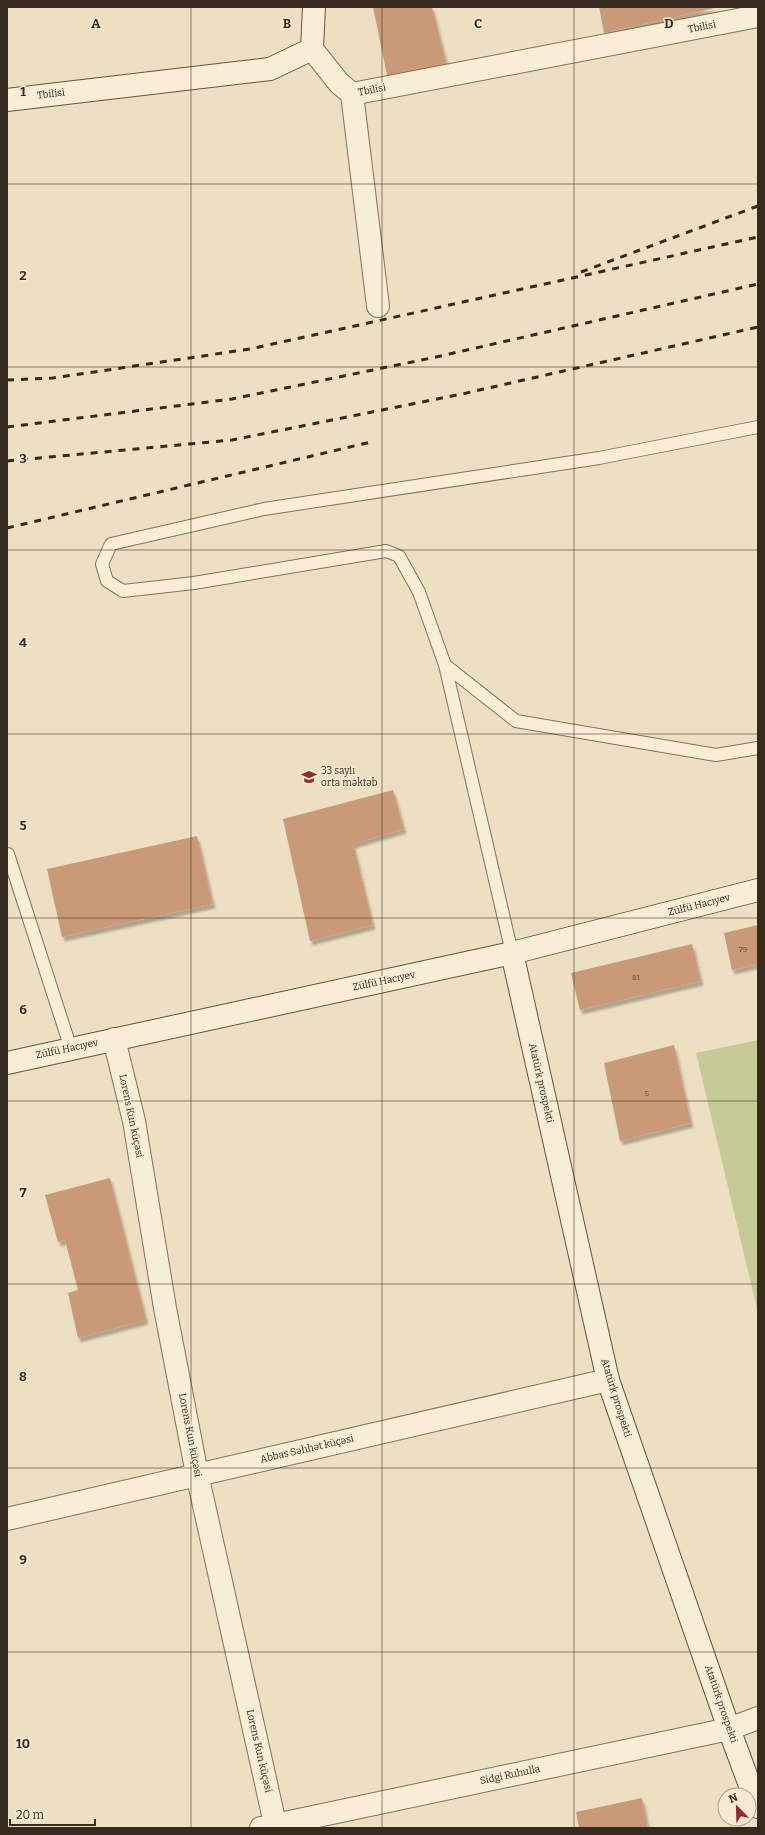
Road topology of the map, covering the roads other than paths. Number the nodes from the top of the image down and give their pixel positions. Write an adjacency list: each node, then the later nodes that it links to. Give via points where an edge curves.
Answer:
1 (314, 7): 3 (street)
2 (758, 16): 4 (street, Tbilisi)
3 (312, 49): 4 (street, Tbilisi, via 339,83); 5 (street, Tbilisi, via 270,69)
4 (352, 94): 6 (street)
5 (7, 100)
6 (378, 306)
7 (758, 427): 8 (lane, via 599,458 264,509 110,544 102,564 107,581 122,591 194,583 386,551 399,556 419,592)
8 (445, 665): 9 (lane, via 516,721 716,755); 12 (lane)
9 (758, 748)
10 (8, 854): 14 (lane)
11 (758, 890): 12 (street, Zülfü Hacıyev)
12 (512, 953): 13 (street, Zülfü Hacıyev); 16 (street, Atatürk prospekti)
13 (114, 1039): 14 (street, Zülfü Hacıyev); 17 (street, Lorens Kun küçəsi, via 134,1121 165,1308)
14 (71, 1049): 15 (street, Zülfü Hacıyev)
15 (7, 1062)
16 (608, 1380): 17 (street, Abbas Səhhət küçəsi); 20 (street, Atatürk prospekti)
17 (197, 1474): 18 (street, Abbas Səhhət küçəsi); 22 (street, Lorens Kun küçəsi)
18 (7, 1519)
19 (758, 1718): 20 (street, Sidgi Ruhulla)
20 (729, 1729): 21 (street, Atatürk prospekti); 22 (street, Sidgi Ruhulla)
21 (758, 1807)
22 (271, 1827)

